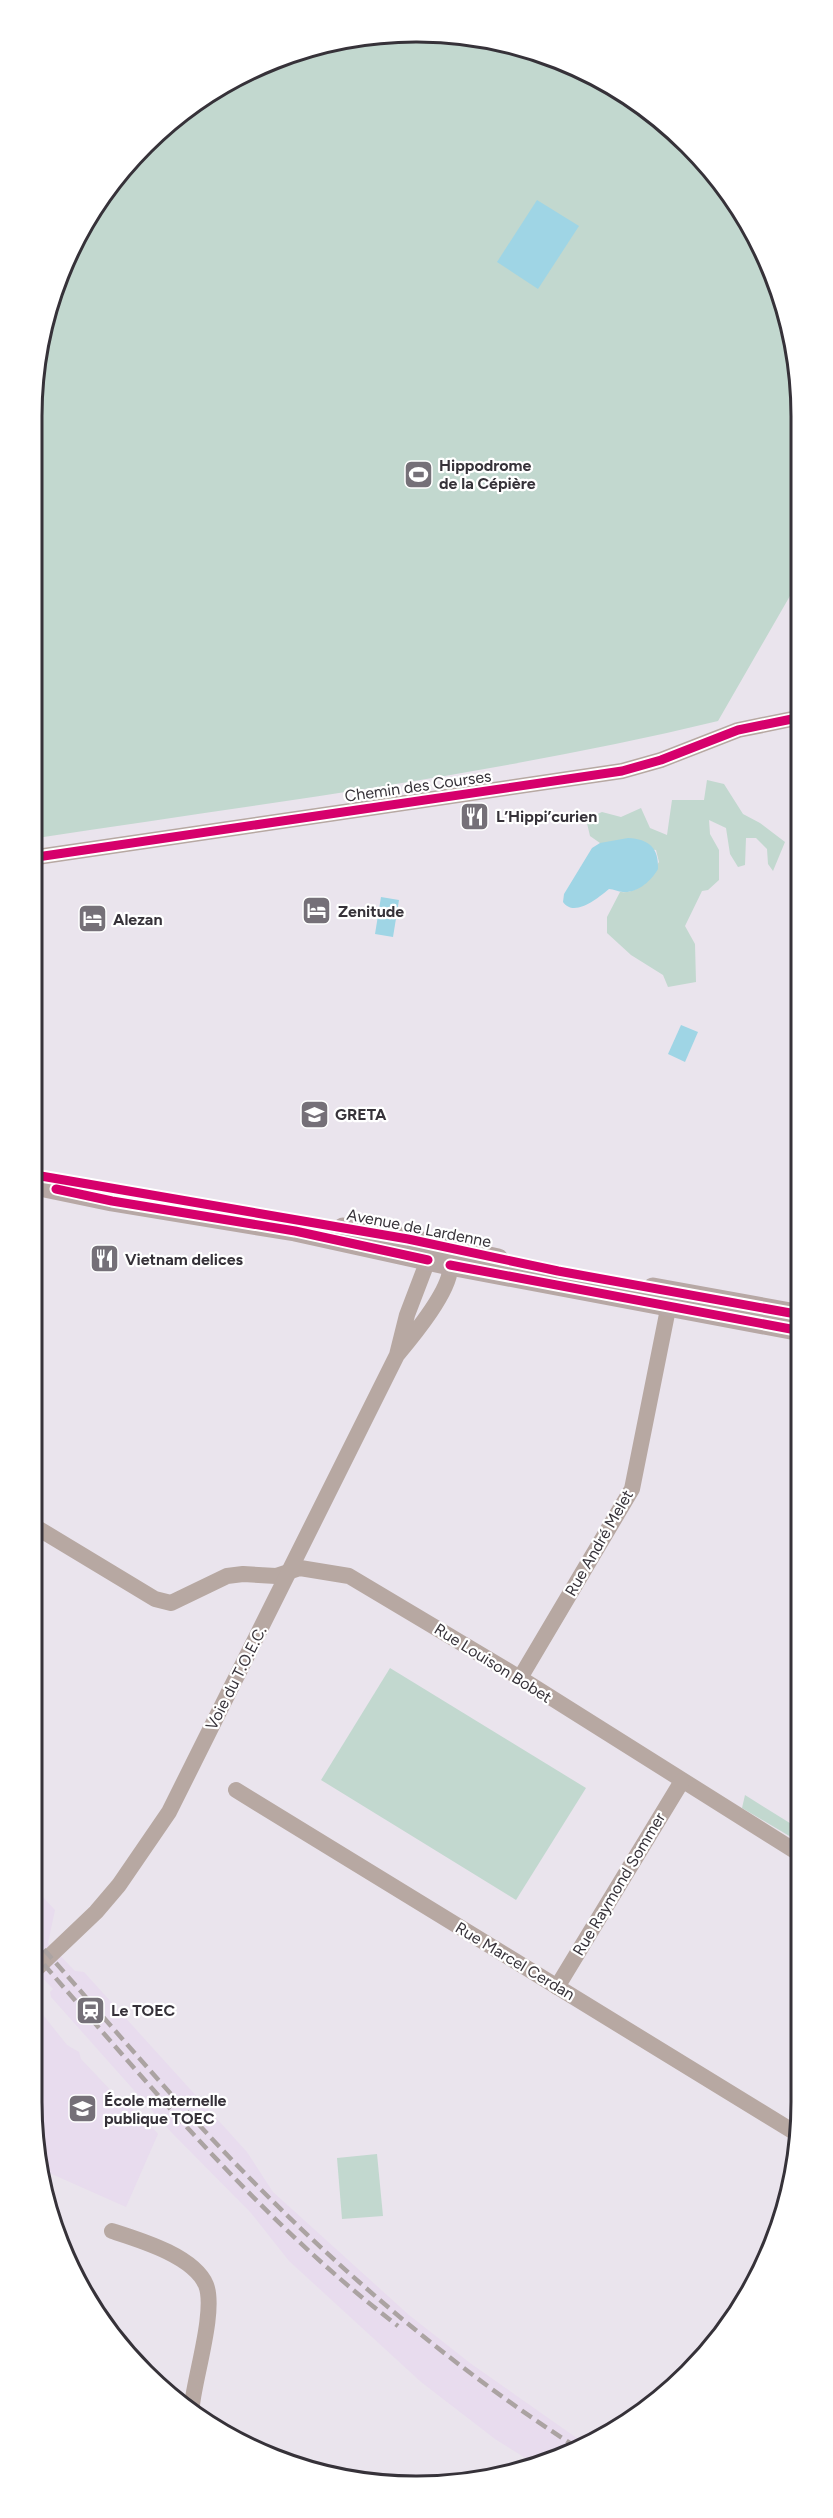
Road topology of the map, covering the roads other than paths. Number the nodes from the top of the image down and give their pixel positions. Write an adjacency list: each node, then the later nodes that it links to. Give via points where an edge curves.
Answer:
1 (791, 719): 2 (street, Chemin des Courses, via 738,730 622,771)
2 (42, 856)
3 (42, 1176): 5 (main road, Avenue de Lardenne, via 408,1239)
4 (42, 1186): 5 (main road, Avenue de Lardenne)
5 (440, 1257): 6 (main road, Avenue de Lardenne); 9 (street, Voie du T.O.E.C., via 408,1315); 9 (street, Voie du T.O.E.C., via 442,1291 422,1326)
6 (670, 1299): 7 (main road, Avenue de Lardenne); 8 (main road, Avenue de Lardenne); 12 (street, Rue André Melet, via 632,1489)
7 (791, 1313)
8 (791, 1329)
9 (397, 1355): 11 (street, Voie du T.O.E.C.)
10 (42, 1531): 11 (street, Rue Louison Bobet, via 155,1599 171,1603 227,1576 276,1576)
11 (288, 1572): 12 (street, Rue Louison Bobet, via 300,1568 349,1576); 16 (street, Voie du T.O.E.C., via 169,1812 119,1885)
12 (520, 1678): 13 (street, Rue Louison Bobet)
13 (682, 1781): 15 (street, Rue Louison Bobet); 17 (street, Rue Raymond Sommer)
14 (236, 1791): 17 (street, Rue Marcel Cerdan)
15 (791, 1849)
16 (42, 1963)
17 (557, 1986): 18 (street, Rue Marcel Cerdan)
18 (790, 2130)
19 (112, 2231): 20 (street, via 187,2262 206,2286 209,2311)
20 (193, 2402)

